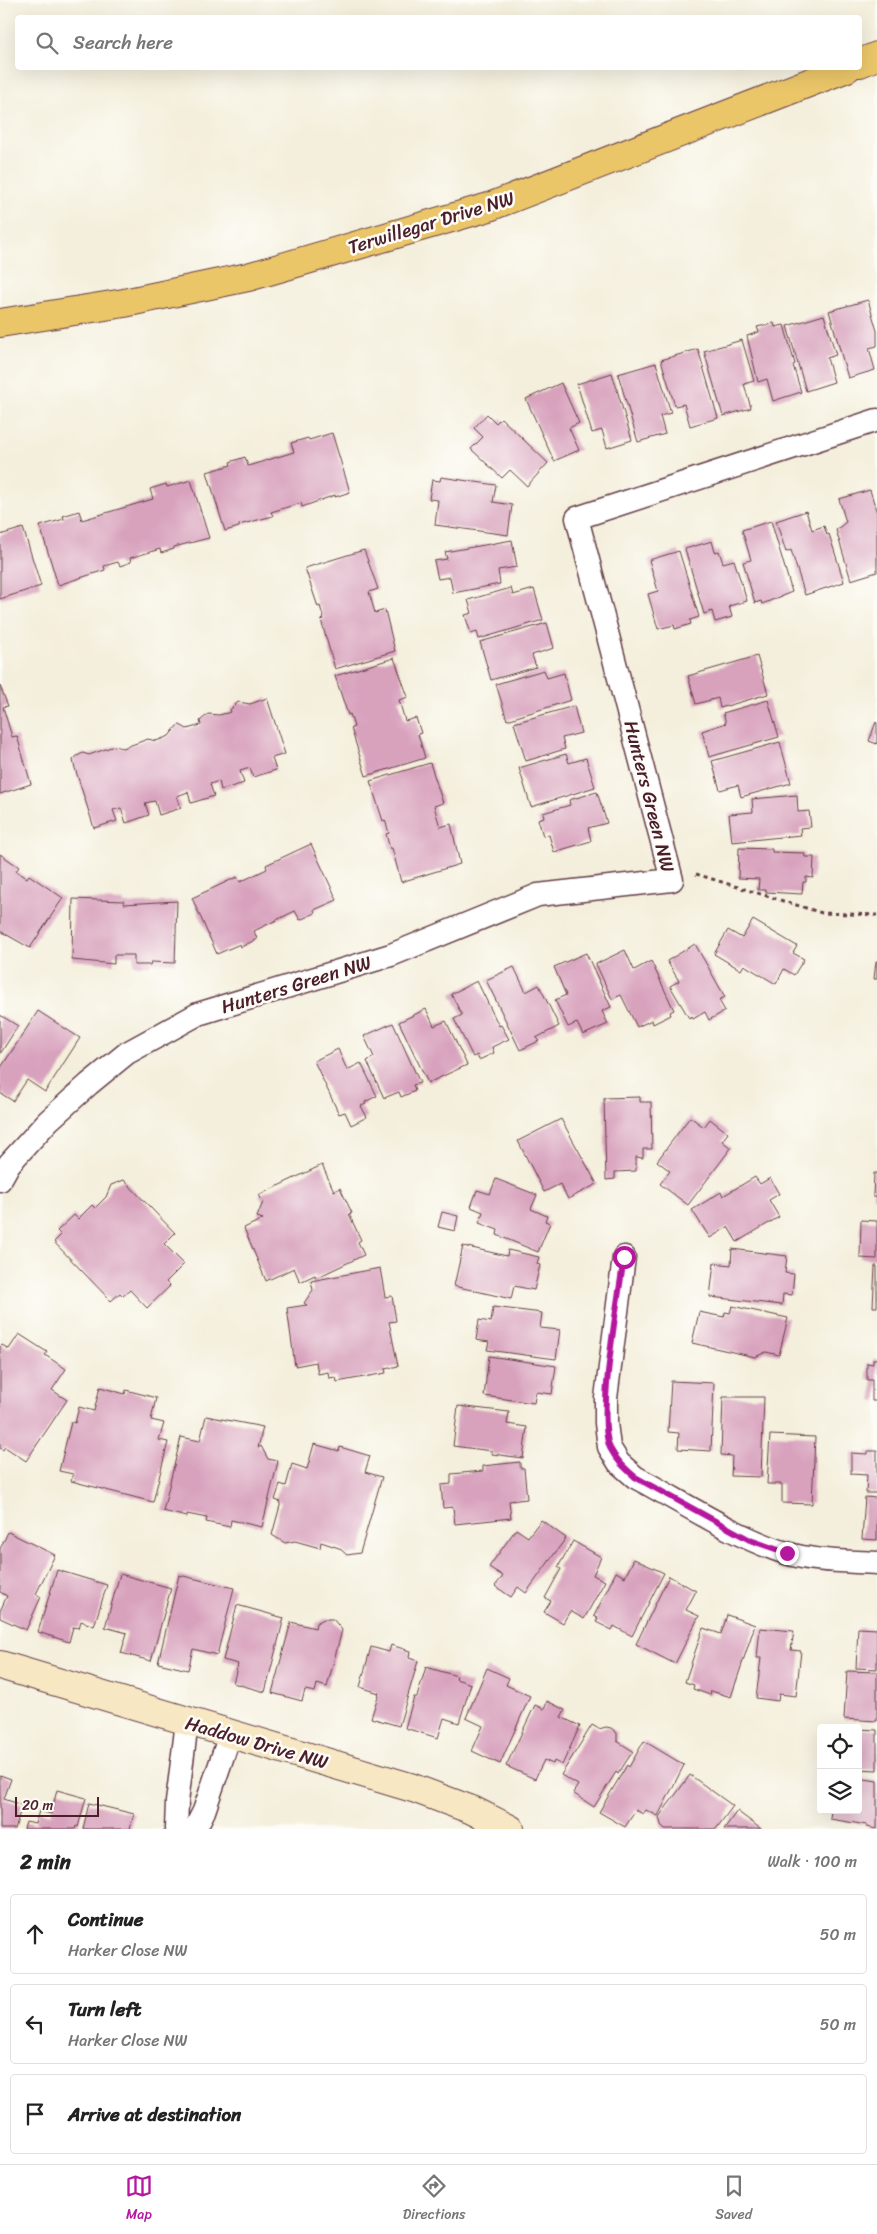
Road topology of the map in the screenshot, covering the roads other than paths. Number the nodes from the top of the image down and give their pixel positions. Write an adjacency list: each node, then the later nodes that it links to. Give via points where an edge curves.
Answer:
1 (877, 56): 2 (main road)
2 (862, 62)
3 (842, 70): 4 (main road, Terwillegar Drive NW, via 489,207 248,276 124,303)
4 (0, 323)
5 (877, 420): 6 (street, Hunters Green NW, via 578,518 672,880 538,895 391,955 198,1014 127,1053 48,1121)
6 (3, 1167)
7 (624, 1257): 8 (street, via 606,1398 609,1447 619,1463 635,1477 750,1540 787,1553 819,1559)
8 (877, 1563)
9 (0, 1665): 10 (street, Haddow Drive NW)
10 (187, 1722): 11 (street, Haddow Drive NW); 12 (street)
11 (230, 1735): 13 (street); 14 (street, Haddow Drive NW, via 413,1788 472,1810)
12 (176, 1829)
13 (195, 1829)
14 (510, 1829)

